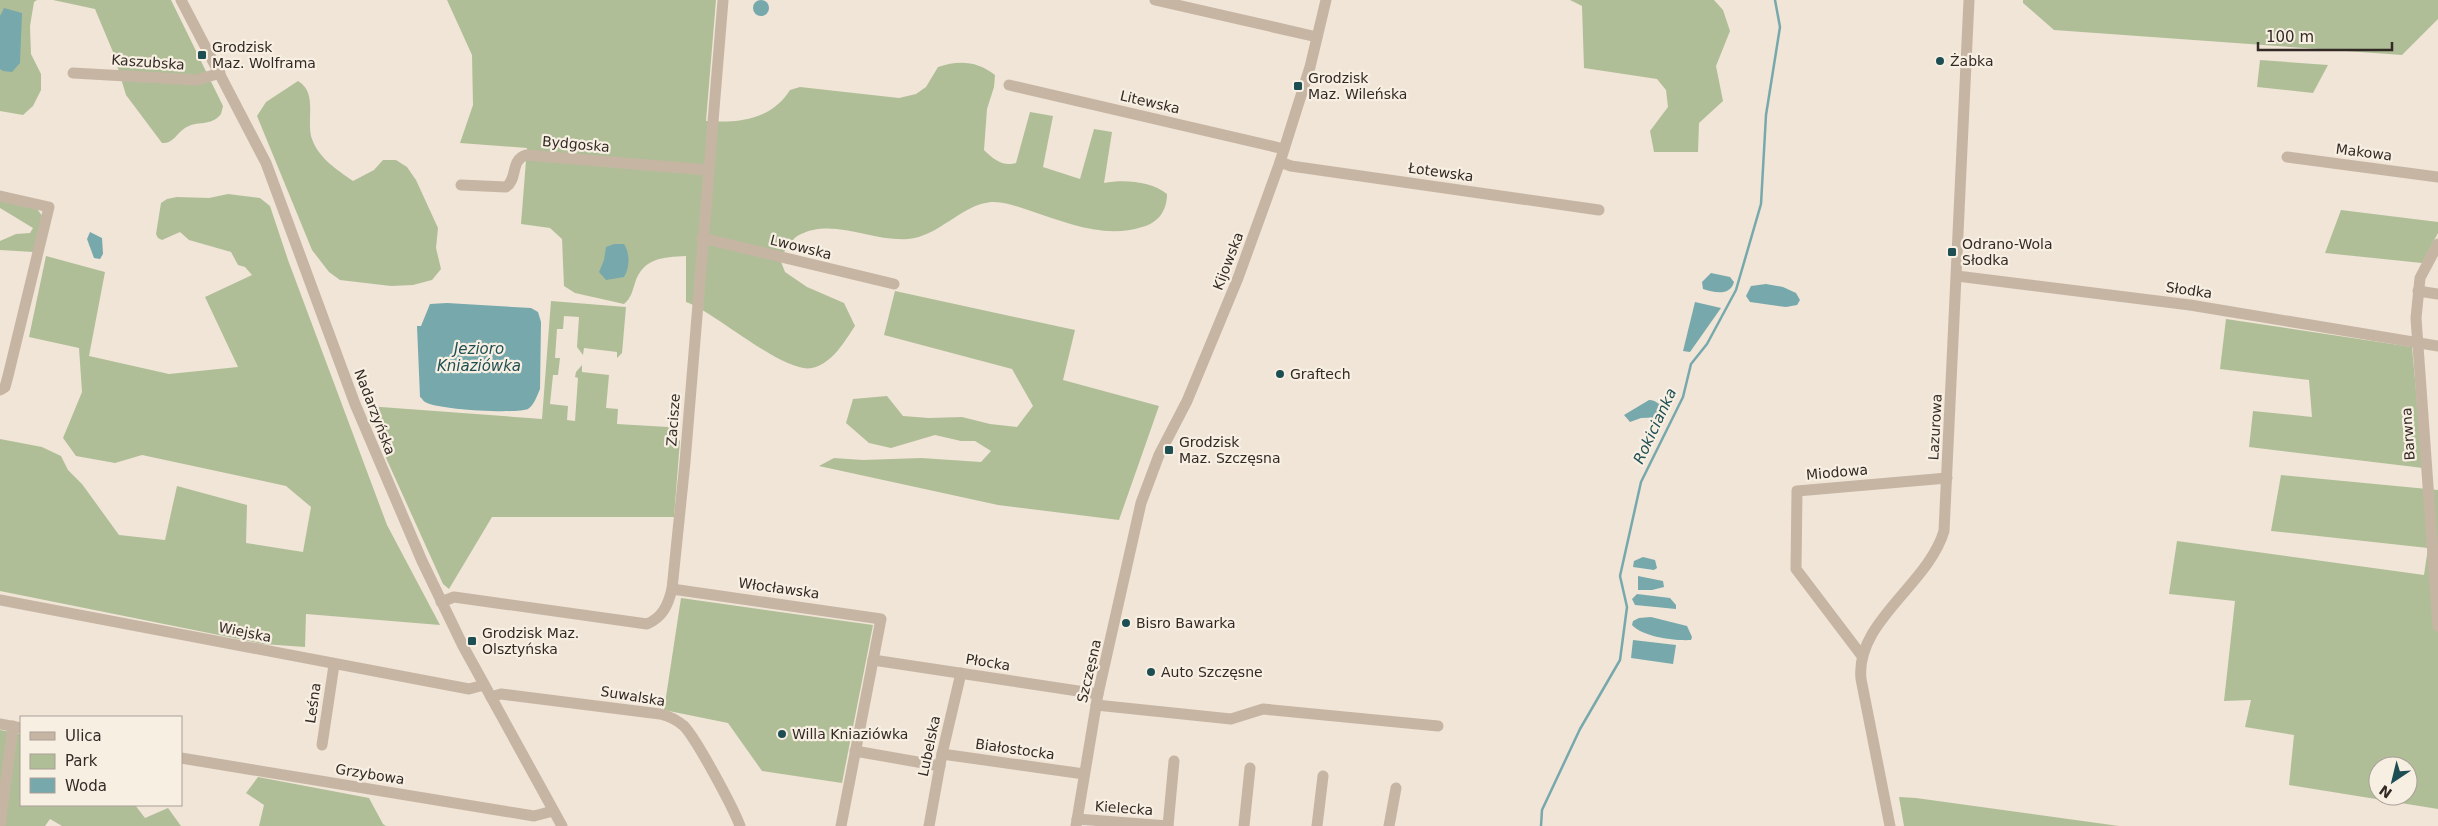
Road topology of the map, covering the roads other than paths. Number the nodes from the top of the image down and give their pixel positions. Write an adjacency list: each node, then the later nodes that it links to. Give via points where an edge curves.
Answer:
1 (181, 0): 8 (street, Nadarzyńska)
2 (723, 0): 13 (street, Zacisze)
3 (1155, 0): 6 (street)
4 (1326, 0): 6 (street, Kijowska)
5 (1970, 0): 20 (street, Lazurowa)
6 (1317, 37): 10 (street, Kijowska)
7 (73, 73): 8 (street, Kaszubska, via 197,80)
8 (220, 74): 31 (street, Nadarzyńska, via 266,163 366,433)
9 (1009, 85): 10 (street, Litewska)
10 (1284, 149): 12 (street, Kijowska)
11 (2287, 157): 14 (street, Makowa)
12 (1280, 162): 17 (street, Łotewska); 28 (street, Kijowska, via 1232,293 1186,403 1160,455)
13 (708, 170): 15 (street, Bydgoska, via 526,155 516,163 512,182 506,187); 18 (street, Zacisze)
14 (2438, 176)
15 (461, 185)
16 (0, 196): 26 (street, via 49,207 8,376)
17 (1598, 210)
18 (702, 238): 21 (street, Lwowska); 29 (street, Zacisze)
19 (2438, 244): 22 (street, Barwna, via 2420,278)
20 (1957, 276): 24 (street, Słodka, via 2190,304); 27 (street, Lazurowa)
21 (894, 284)
22 (2418, 291): 23 (street); 24 (street, Barwna)
23 (2438, 294)
24 (2416, 343): 25 (street, Słodka); 32 (street, Barwna)
25 (2438, 346)
26 (0, 390)
27 (1947, 478): 33 (street, Lazurowa, via 1944,530 1939,546 1924,570 1876,628); 33 (street, Miodowa, via 1797,491 1796,569)
28 (1135, 524): 39 (street, Szczęsna)
29 (672, 589): 31 (street, Zacisze, via 664,612 647,624 454,597); 34 (street, Włocławska, via 881,619)
30 (0, 600): 35 (street, Wiejska)
31 (441, 602): 37 (street, Nadarzyńska)
32 (2438, 626)
33 (1862, 656): 63 (street, Lazurowa, via 1861,680)
34 (873, 660): 36 (street, Płocka); 44 (street)
35 (334, 665): 37 (street, Wiejska, via 469,689); 43 (street, Leśna)
36 (961, 673): 39 (street, Płocka); 46 (street, Lubelska)
37 (484, 685): 38 (street, Nadarzyńska)
38 (491, 698): 52 (street, Nadarzyńska); 56 (street, Suwalska, via 501,694 660,714 674,719 693,738)
39 (1097, 700): 41 (street, Płocka, via 1231,719 1263,709); 49 (street, Szczęsna)
40 (0, 724): 42 (street)
41 (1438, 726)
42 (17, 727): 54 (street)
43 (322, 745)
44 (855, 751): 46 (street, Białostocka); 57 (street)
45 (182, 758): 52 (street, Grzybowa, via 534,816)
46 (941, 760): 49 (street, Białostocka); 58 (street, Lubelska)
47 (1174, 761): 59 (street)
48 (1250, 768): 60 (street)
49 (1084, 774): 53 (street, Szczęsna)
50 (1324, 776): 61 (street)
51 (1396, 788): 62 (street)
52 (553, 811): 55 (street, Nadarzyńska)
53 (1077, 823): 59 (street, Kielecka)
54 (0, 826)
55 (562, 826)
56 (740, 826)
57 (841, 826)
58 (929, 826)
59 (1168, 826)
60 (1244, 826)
61 (1317, 826)
62 (1389, 826)
63 (1890, 826)

